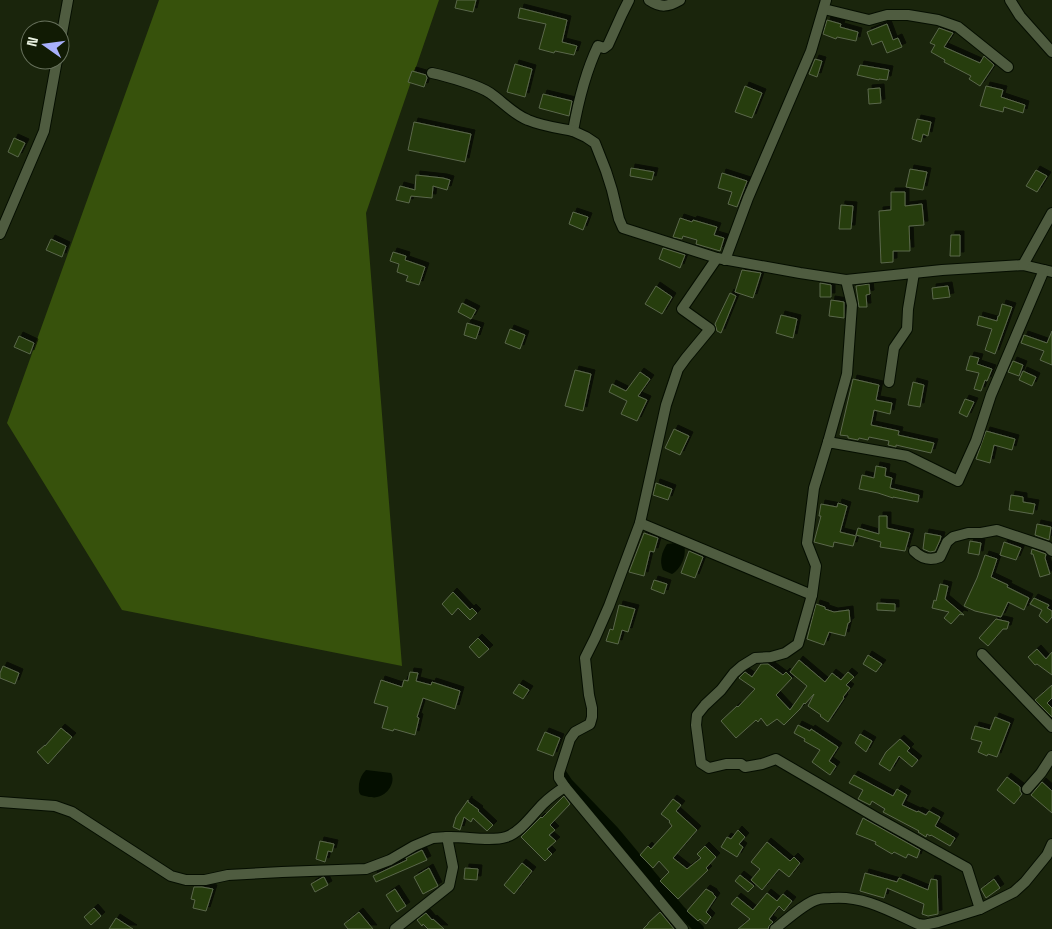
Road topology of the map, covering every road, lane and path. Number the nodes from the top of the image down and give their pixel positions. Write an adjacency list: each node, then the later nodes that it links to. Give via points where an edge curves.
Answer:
1 (68, 0): 7 (street)
2 (629, 0): 12 (street, via 608,45 604,48 598,46 591,61)
3 (648, 0): 4 (street, via 666,6)
4 (680, 0)
5 (1010, 0): 8 (street)
6 (825, 4): 9 (street, via 869,20 887,15 938,20 958,27); 15 (street, via 811,50)
7 (64, 20)
8 (1052, 52)
9 (1008, 67)
10 (55, 70): 14 (street, via 44,131)
11 (432, 73): 12 (street, via 489,93 527,120)
12 (573, 131): 15 (street, via 595,143 623,228)
13 (1052, 213): 16 (street)
14 (0, 234)
15 (721, 259): 19 (street); 22 (street, via 682,309 710,329 678,369 666,405)
16 (1023, 265): 17 (street); 18 (street)
17 (1048, 271): 21 (street, via 991,395 958,481 907,456)
18 (914, 273): 19 (street); 20 (street, via 907,329 894,348)
19 (846, 280): 21 (street, via 852,306 847,374)
20 (888, 382)
21 (828, 442): 25 (street, via 814,488 807,542 816,566)
22 (640, 523): 25 (street); 29 (street, via 609,606 584,658 592,717 590,724 575,732 570,739 558,773)
23 (914, 551): 24 (street, via 926,558 937,559 953,537 997,530)
24 (1052, 551)
25 (812, 596): 34 (street, via 798,644 785,653 755,658 742,666 697,715 701,763 709,768 726,764 746,767 776,759 967,868)
26 (982, 654): 27 (street)
27 (1052, 727)
28 (1052, 756): 30 (street)
29 (565, 787): 32 (street, via 506,837); 36 (street)
30 (1027, 789)
31 (0, 802): 32 (street, via 55,806 72,812 171,876 186,880 366,869 420,843)
32 (447, 837): 35 (street, via 453,866 449,886)
33 (1052, 844): 34 (street, via 1047,855 1014,892)
34 (980, 909): 37 (street, via 924,925 854,898 836,897 818,899)
35 (395, 929)
36 (683, 929)
37 (775, 929)

